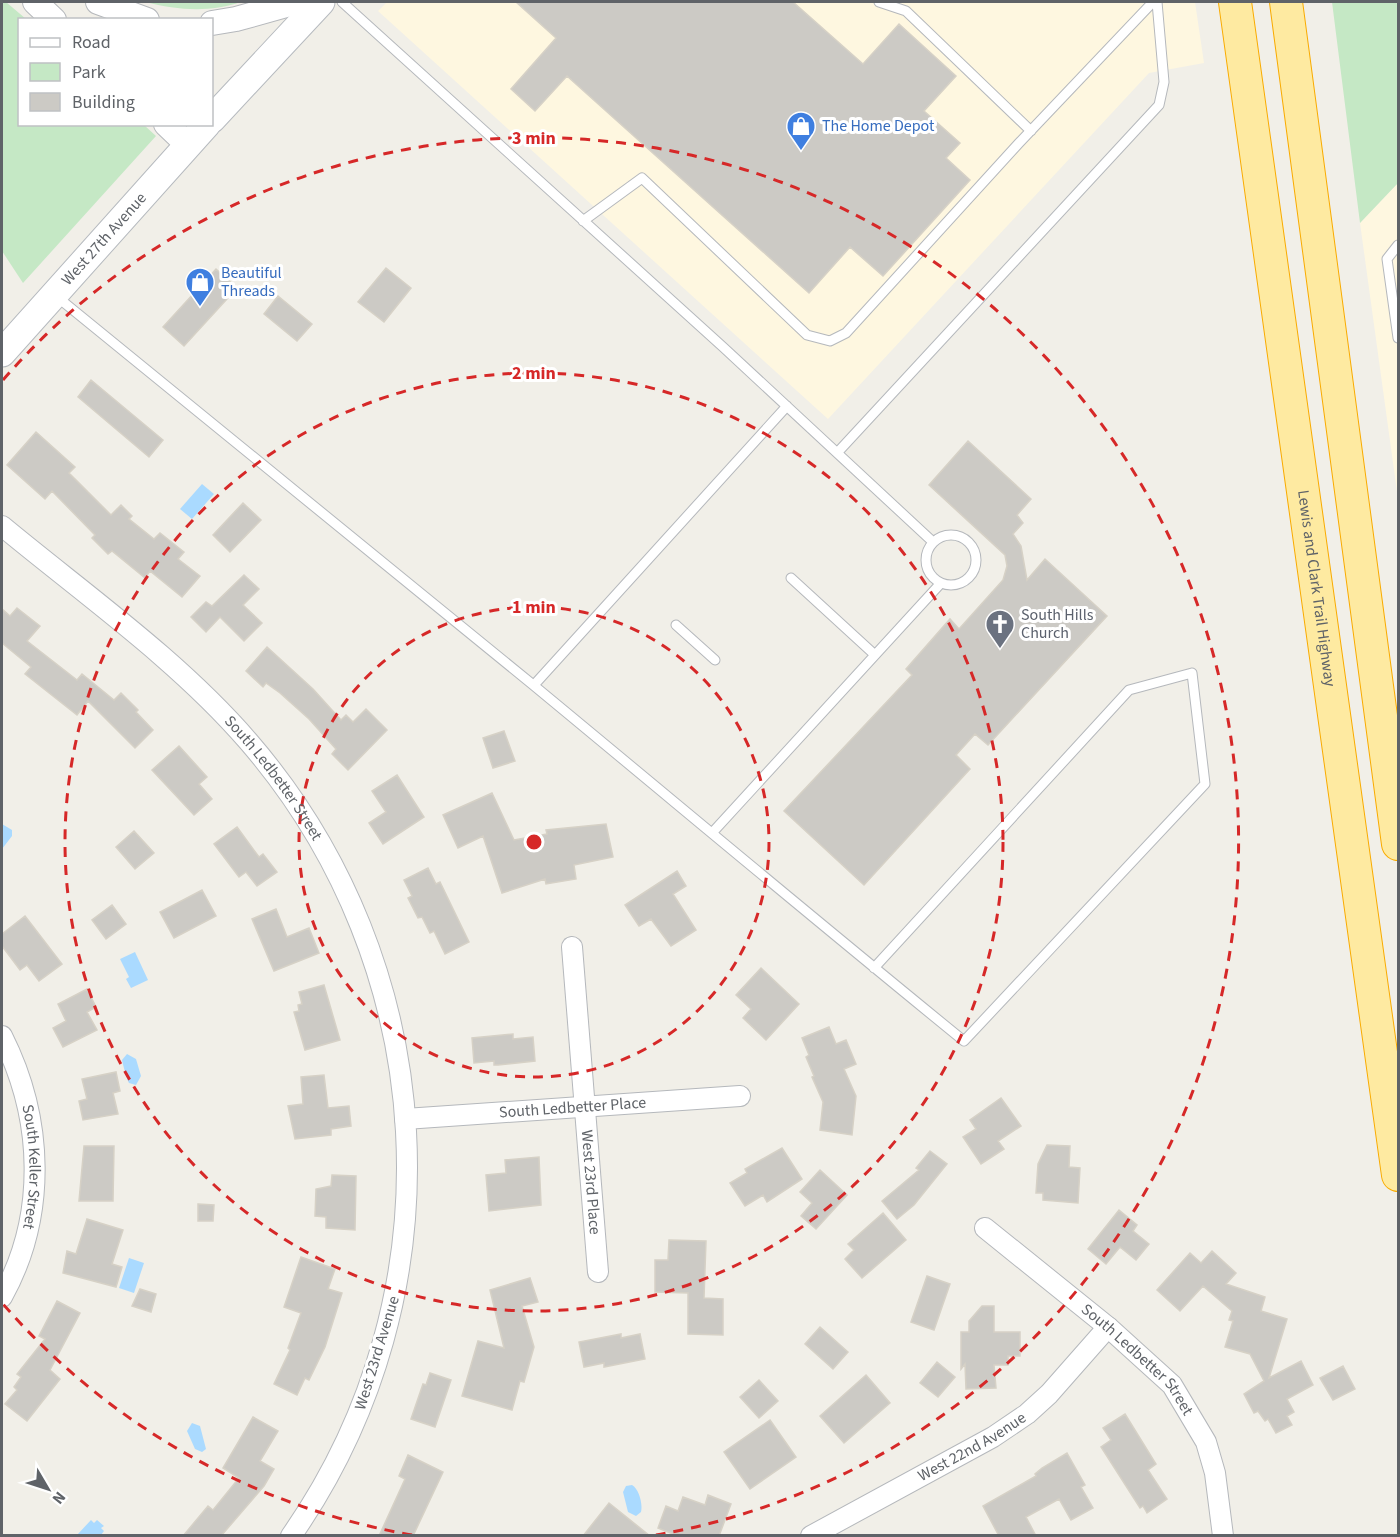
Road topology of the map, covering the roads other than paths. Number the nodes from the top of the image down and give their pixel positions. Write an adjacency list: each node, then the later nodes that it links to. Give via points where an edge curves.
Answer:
1 (34, 2): 11 (street)
2 (80, 2): 12 (street)
3 (98, 2): 13 (street)
4 (297, 2): 14 (street)
5 (321, 2): 15 (main road)
6 (342, 2): 20 (lane)
7 (879, 2): 18 (lane, via 906,12)
8 (1155, 2): 18 (lane); 26 (lane, via 1164,82 1159,105)
9 (1235, 2): 43 (highway, Lewis and Clark Trail Highway)
10 (1286, 2): 36 (highway)
11 (52, 18)
12 (98, 18)
13 (142, 18)
14 (213, 23)
15 (213, 118)
16 (168, 126): 19 (street)
17 (205, 126): 19 (main road, West 27th Avenue)
18 (1031, 131): 20 (lane, via 846,333 830,340 807,335 642,178)
19 (188, 145): 22 (main road, West 27th Avenue)
20 (584, 221): 25 (lane)
21 (1398, 245): 23 (lane, via 1387,260)
22 (53, 293): 24 (main road, West 27th Avenue); 34 (lane)
23 (1398, 339)
24 (2, 353)
25 (787, 406): 26 (lane); 34 (lane)
26 (837, 453): 28 (lane)
27 (2, 526): 42 (street, South Ledbetter Street, via 189,681 249,742 288,792 340,880 373,959 397,1049)
28 (933, 543): 30 (lane, via 928,549 927,565 934,579); 30 (lane, via 940,537 957,535 971,544 975,552 975,569 970,576 957,584)
29 (791, 578): 32 (lane)
30 (941, 583): 32 (lane)
31 (676, 625): 33 (lane)
32 (875, 655): 35 (lane)
33 (715, 660)
34 (534, 685): 35 (lane)
35 (712, 833): 38 (lane)
36 (1398, 844)
37 (572, 946): 41 (street, West 23rd Place)
38 (874, 968): 38 (lane, via 1129,690 1192,674 1204,784 964,1041)
39 (2, 1036): 46 (street, South Keller Street, via 21,1080 35,1173 29,1231)
40 (740, 1096): 41 (street, South Ledbetter Place)
41 (584, 1105): 42 (street, South Ledbetter Place); 45 (street, West 23rd Place)
42 (405, 1119): 48 (street, West 23rd Avenue, via 408,1165 404,1244 388,1326 340,1456)
43 (1398, 1175)
44 (985, 1228): 47 (street, South Ledbetter Street)
45 (598, 1272)
46 (2, 1298)
47 (1108, 1327): 49 (street, West 22nd Avenue, via 1027,1414 993,1437); 50 (street, South Ledbetter Street, via 1172,1385 1206,1442 1215,1473)
48 (291, 1536)
49 (811, 1536)
50 (1223, 1536)

